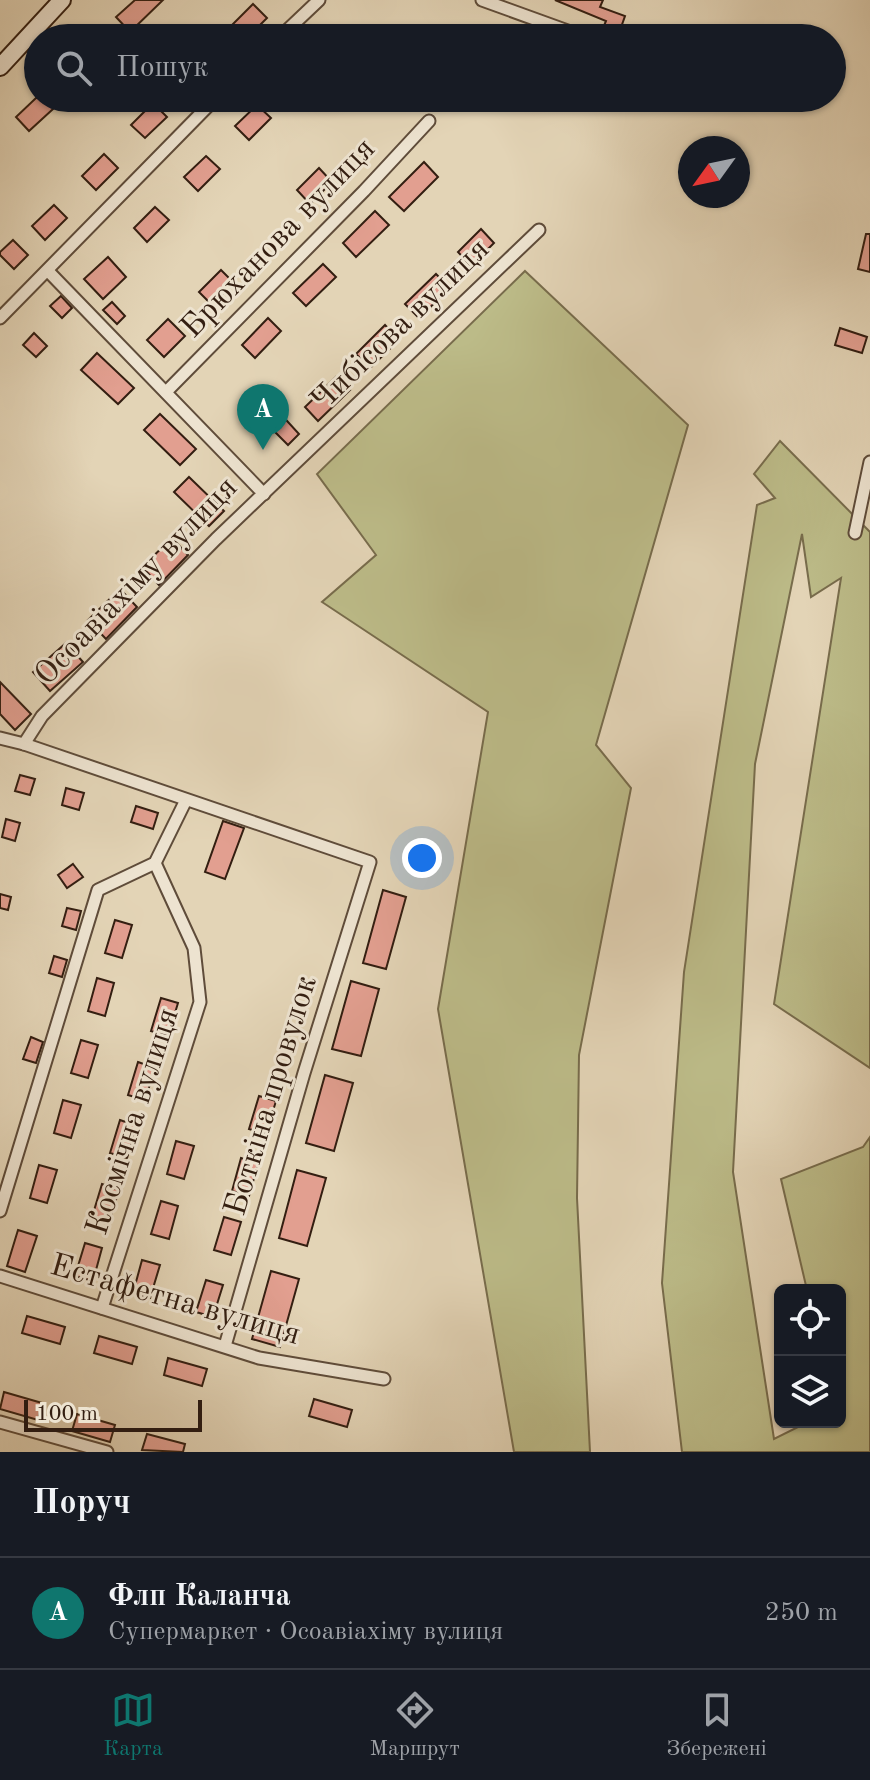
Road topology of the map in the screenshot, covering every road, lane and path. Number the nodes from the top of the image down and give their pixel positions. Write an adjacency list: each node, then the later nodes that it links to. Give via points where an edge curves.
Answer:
1 (62, 0): 4 (main road)
2 (319, 0): 5 (street)
3 (482, 0): 6 (street)
4 (40, 24)
5 (294, 24)
6 (548, 24)
7 (24, 41): 8 (main road)
8 (0, 67)
9 (202, 112): 12 (street)
10 (429, 121): 14 (street, Брюханова вулиця)
11 (539, 230): 16 (street, Чибісова вулиця)
12 (48, 271): 13 (street); 14 (street, Осоавіахіму вулиця)
13 (0, 318)
14 (166, 392): 16 (street, Осоавіахіму вулиця)
15 (870, 462): 17 (street)
16 (264, 494): 19 (street, Осоавіахіму вулиця, via 42,716)
17 (855, 533)
18 (0, 738): 19 (street)
19 (24, 744): 20 (street)
20 (186, 800): 21 (street); 25 (street, Боткіна провулок, via 370,862)
21 (155, 863): 22 (street, via 98,890); 24 (street, Космічна вулиця, via 194,948 200,1002)
22 (0, 1211)
23 (0, 1276): 24 (street, Естафетна вулиця)
24 (102, 1308): 25 (street, Естафетна вулиця)
25 (225, 1346): 26 (street, Естафетна вулиця, via 259,1358)
26 (384, 1379)
27 (0, 1422): 28 (street)
28 (107, 1452)

